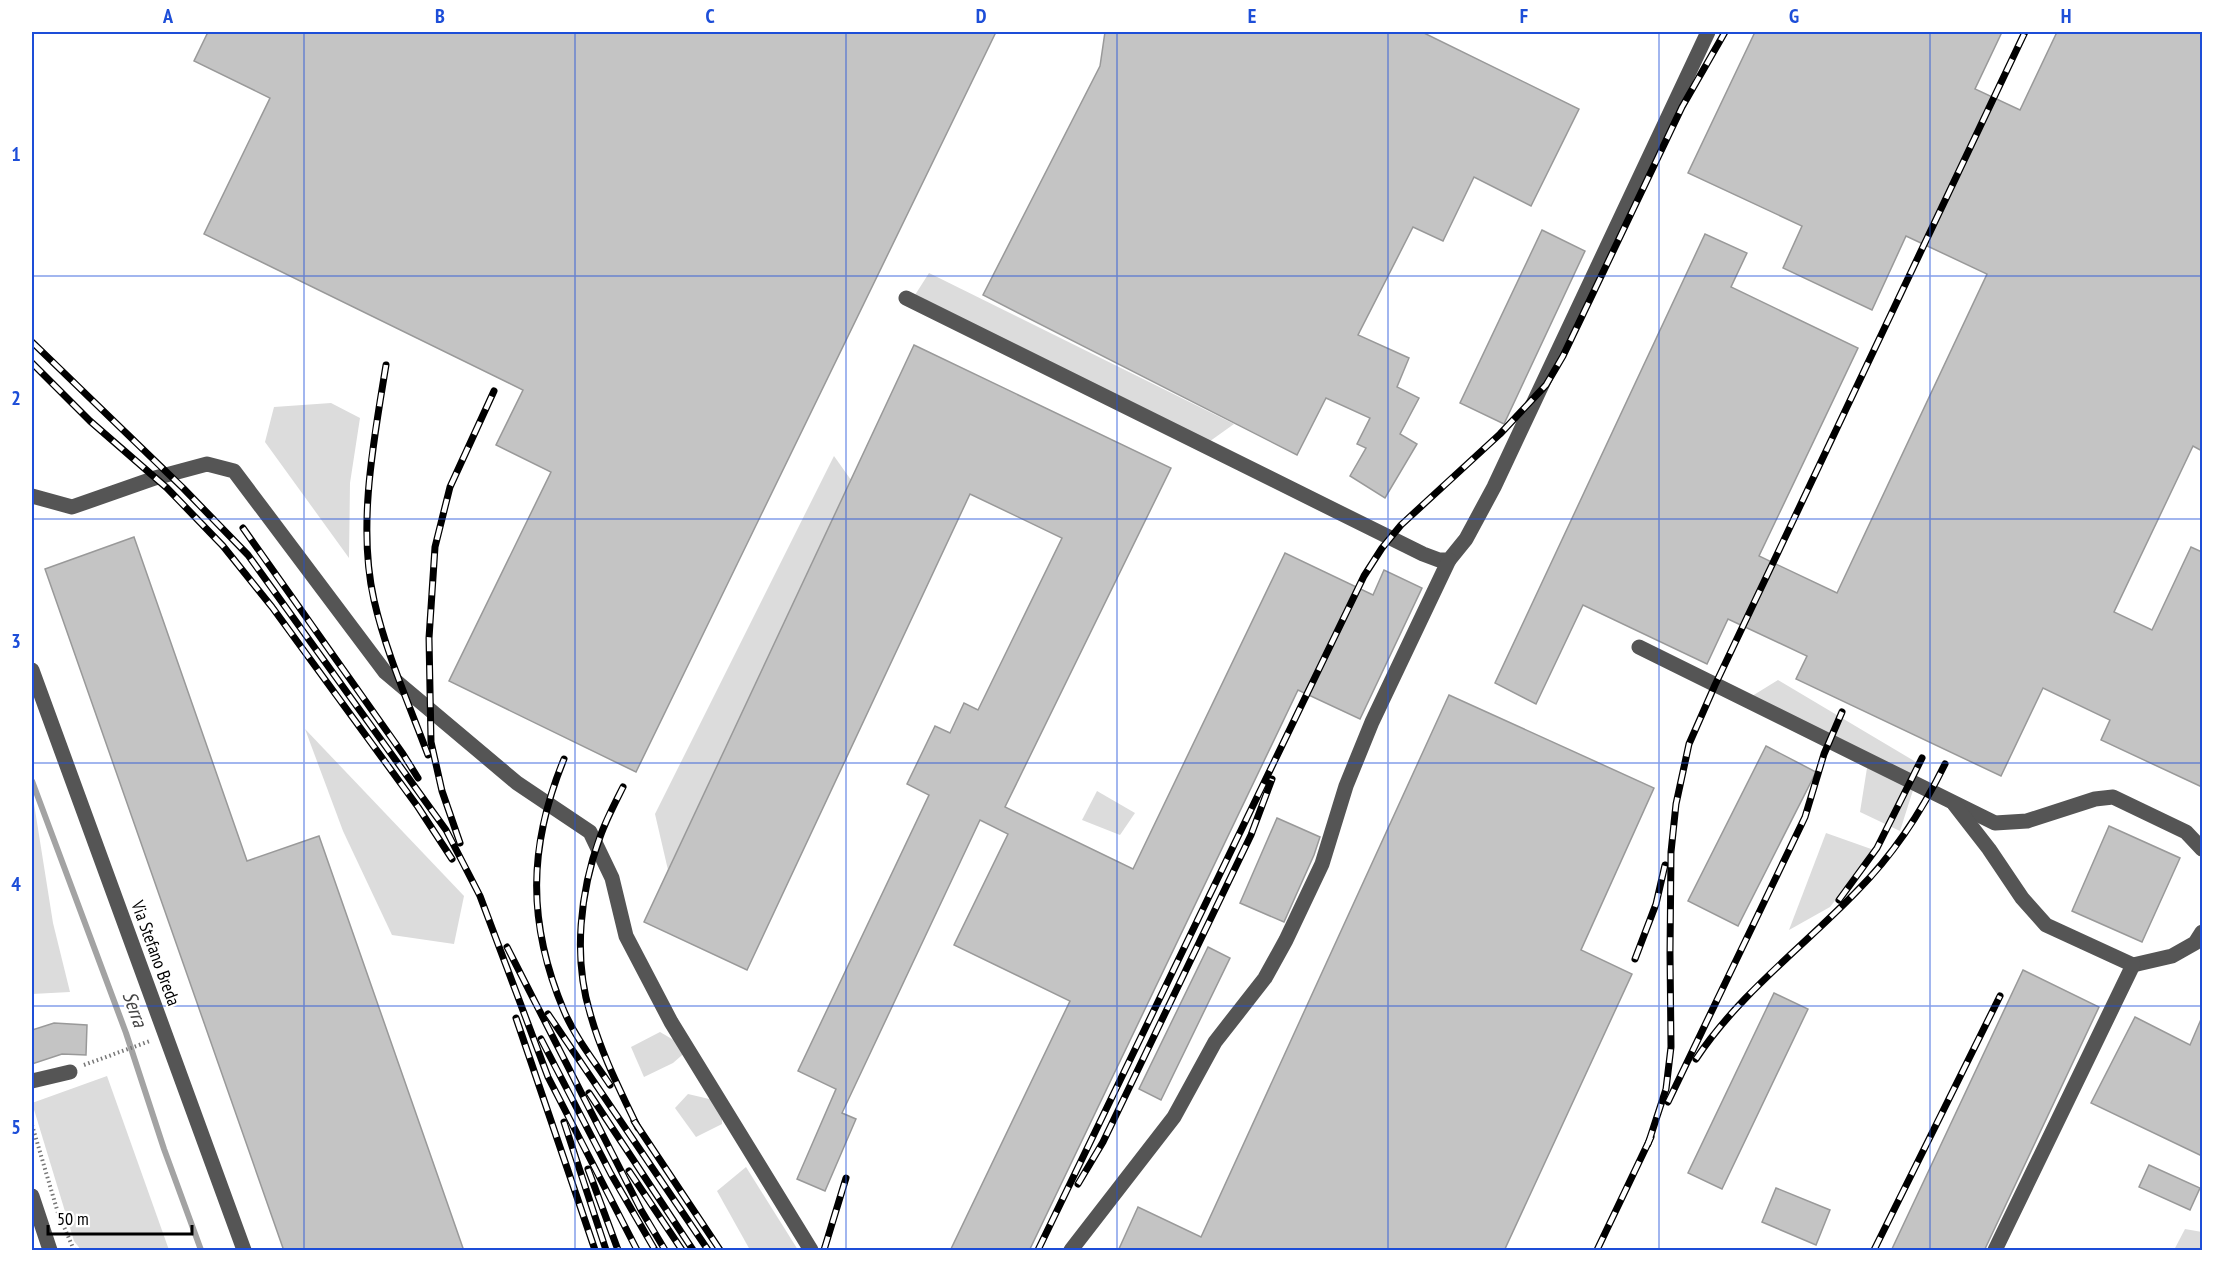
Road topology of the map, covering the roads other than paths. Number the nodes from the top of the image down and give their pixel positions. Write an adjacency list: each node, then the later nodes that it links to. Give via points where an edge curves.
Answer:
1 (1708, 32): 4 (street, via 1494,487 1466,539)
2 (906, 298): 4 (street, via 1423,554)
3 (32, 496): 16 (street, via 72,507 207,464 234,471 385,672 517,783 590,832 612,878 626,936 671,1022)
4 (1449, 560): 17 (street, via 1372,722 1346,786 1322,864 1286,940 1265,978 1215,1042 1174,1117)
5 (1639, 648): 7 (street)
6 (32, 670): 15 (street, Via Stefano Breda)
7 (1952, 802): 8 (street, via 1995,822 2027,822 2095,799 2113,797 2186,832); 10 (street, via 2046,925)
8 (2202, 849)
9 (2202, 932): 10 (street, via 2195,943 2172,956)
10 (2133, 965): 18 (street)
11 (70, 1072): 12 (street)
12 (32, 1080)
13 (32, 1196): 14 (street)
14 (50, 1251)
15 (244, 1251)
16 (811, 1251)
17 (1071, 1251)
18 (1995, 1251)

